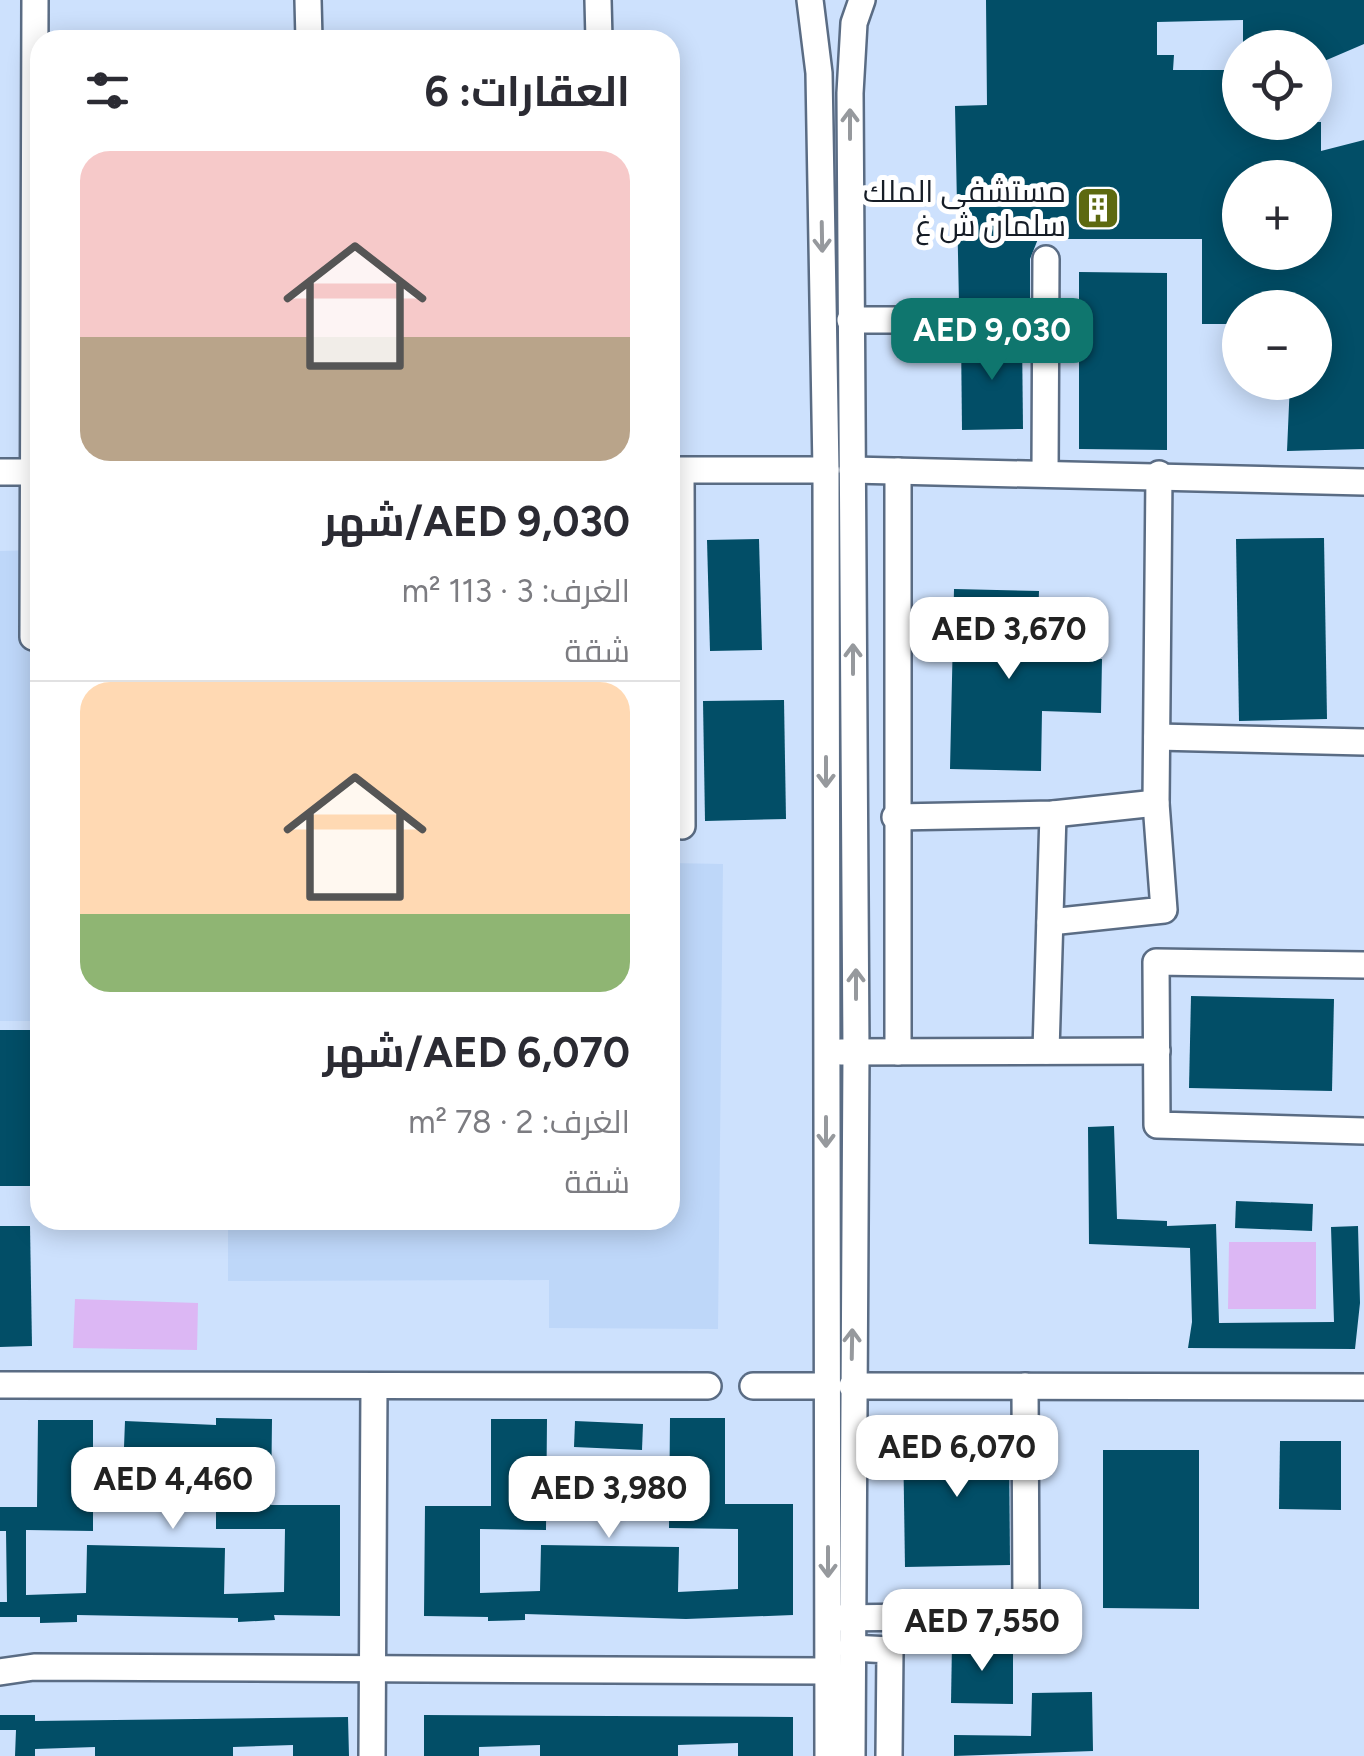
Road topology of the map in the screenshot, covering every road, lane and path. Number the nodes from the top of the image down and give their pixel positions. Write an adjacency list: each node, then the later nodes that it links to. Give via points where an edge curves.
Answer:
1 (35, 0): 6 (street)
2 (308, 0): 7 (street)
3 (598, 0): 8 (street)
4 (810, 0): 12 (street, one-way to 12)
5 (862, 0): 10 (street, one-way to 5, via 850,93)
6 (35, 30)
7 (308, 30)
8 (598, 30)
9 (1046, 260): 11 (street)
10 (850, 320): 11 (street); 12 (street)
11 (1046, 320): 17 (street)
12 (839, 470): 13 (street); 14 (street); 31 (street, one-way to 31); 32 (street, one-way to 12)
13 (680, 471)
14 (898, 471): 17 (street); 25 (street)
15 (0, 472): 16 (street)
16 (30, 472)
17 (1045, 473): 18 (street)
18 (1160, 474): 19 (street); 21 (street)
19 (1364, 482)
20 (680, 708): 26 (street)
21 (1156, 737): 22 (street); 23 (street)
22 (1364, 742)
23 (1156, 803): 24 (street); 27 (street, via 1164,910)
24 (1053, 814): 25 (street); 27 (street)
25 (895, 818): 33 (street)
26 (682, 826)
27 (1050, 922): 30 (street)
28 (1364, 965): 29 (street, via 1156,962)
29 (1157, 1050): 30 (street); 36 (street, via 1157,1125)
30 (1046, 1051): 33 (street)
31 (826, 1052): 32 (street); 34 (street)
32 (856, 1052): 33 (street); 35 (street)
33 (898, 1052)
34 (826, 1094): 35 (street); 41 (street, one-way to 41)
35 (856, 1094): 41 (street, one-way to 35)
36 (1364, 1131)
37 (0, 1385): 38 (street)
38 (374, 1386): 39 (street); 48 (street)
39 (708, 1386)
40 (753, 1386): 41 (street)
41 (840, 1386): 42 (street); 44 (street)
42 (1025, 1386): 43 (street); 44 (street, via 1026,1604 1015,1616)
43 (1364, 1387)
44 (840, 1617): 45 (street); 46 (street)
45 (851, 1648): 51 (street); 52 (street, via 890,1650)
46 (828, 1671): 48 (street); 50 (street)
47 (0, 1672): 48 (street)
48 (372, 1672): 49 (street)
49 (372, 1756)
50 (828, 1756)
51 (852, 1756)
52 (890, 1756)

